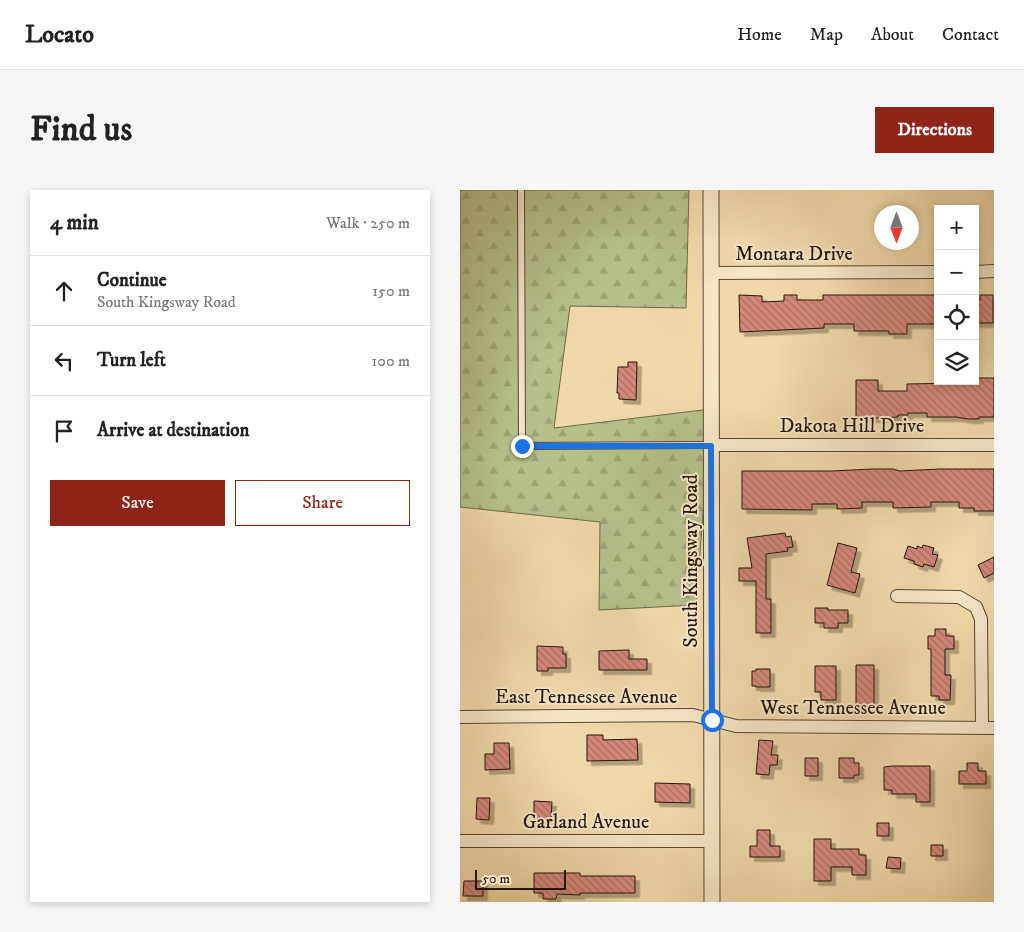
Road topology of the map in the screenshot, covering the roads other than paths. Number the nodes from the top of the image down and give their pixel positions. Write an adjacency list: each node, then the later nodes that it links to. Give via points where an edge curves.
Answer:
1 (521, 190): 8 (lane, via 522,446)
2 (710, 190): 6 (street, South Kingsway Road)
3 (934, 272): 6 (street, Montara Drive)
4 (979, 272): 5 (street)
5 (994, 272)
6 (710, 273): 8 (street, South Kingsway Road)
7 (994, 445): 8 (street, Dakota Hill Drive)
8 (711, 446): 11 (street, South Kingsway Road)
9 (897, 596): 12 (street, via 959,597 976,607 981,619)
10 (460, 717): 11 (street, East Tennessee Avenue, via 693,715)
11 (712, 720): 12 (street, West Tennessee Avenue, via 736,726); 14 (street, South Kingsway Road)
12 (988, 728)
13 (460, 841): 14 (street, Garland Avenue)
14 (712, 841): 15 (street, South Kingsway Road)
15 (712, 902)

